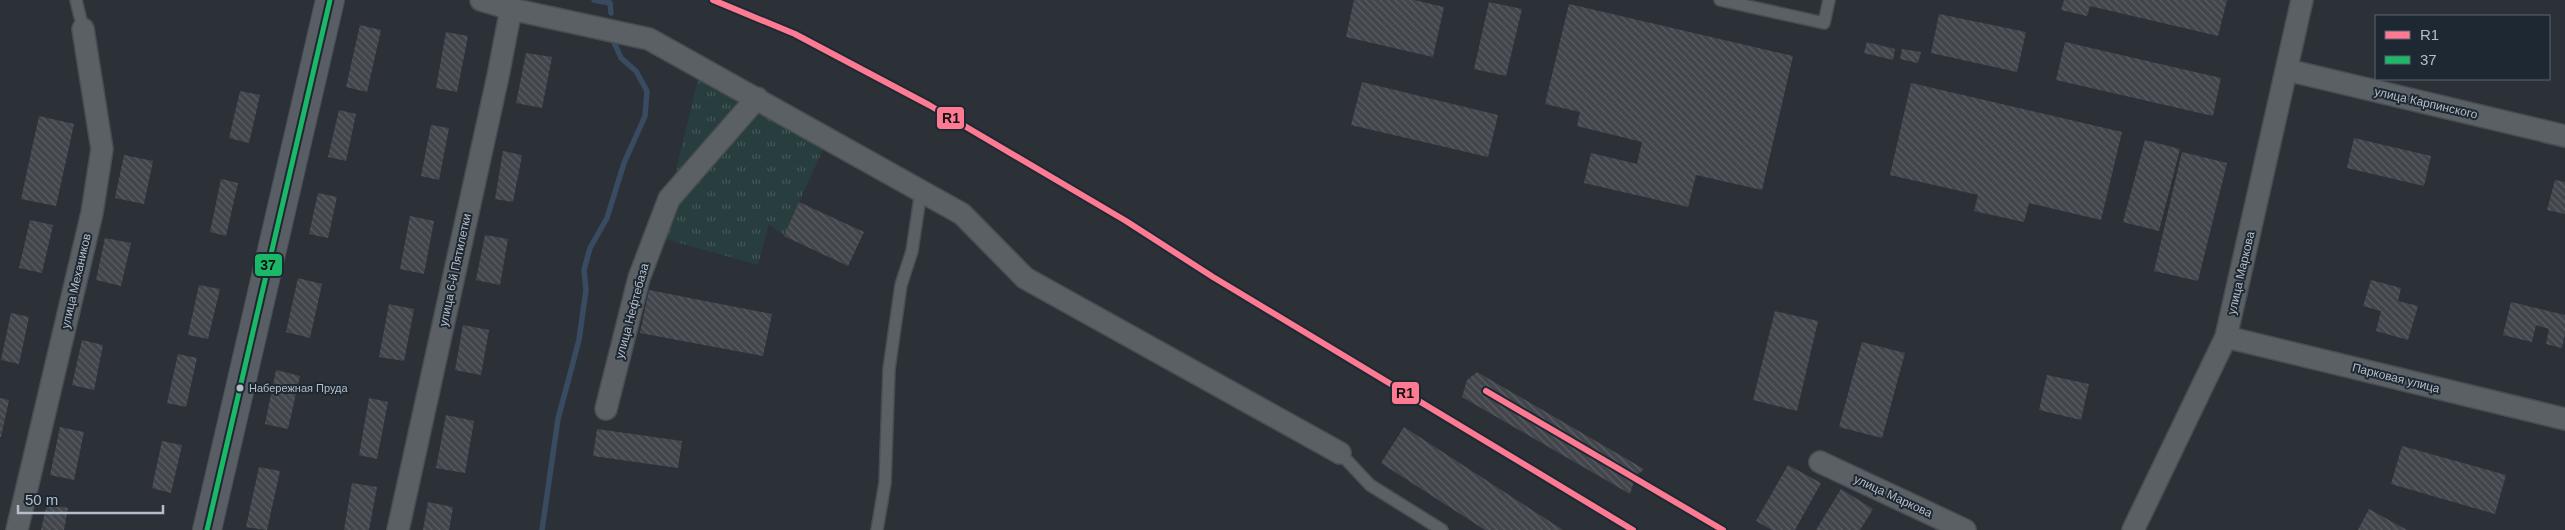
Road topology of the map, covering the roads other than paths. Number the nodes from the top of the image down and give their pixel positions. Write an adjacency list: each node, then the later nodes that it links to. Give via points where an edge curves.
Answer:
1 (76, 0): 8 (lane)
2 (330, 0): 19 (street)
3 (481, 0): 7 (street)
4 (1720, 0): 5 (lane, via 1824,23)
5 (1829, 0)
6 (2302, 0): 9 (street, улица Маркова)
7 (511, 9): 10 (street, via 649,38); 20 (street, улица 6-й Пятилетки)
8 (83, 30): 18 (street, улица Механиков, via 102,149 92,213)
9 (2286, 70): 11 (street, улица Карпинского); 13 (street, улица Маркова)
10 (757, 98): 12 (street); 14 (street, улица Нефтебаза, via 669,199 639,278)
11 (2565, 136)
12 (921, 191): 16 (street, via 962,214 1024,278); 21 (lane, via 912,252 901,284 890,369 885,483)
13 (2226, 337): 15 (street, Парковая улица); 24 (street, улица Маркова)
14 (606, 409)
15 (2565, 419)
16 (1340, 453): 22 (lane, via 1370,484)
17 (1820, 462): 23 (street, улица Маркова)
18 (17, 530)
19 (208, 530)
20 (398, 530)
21 (877, 530)
22 (1442, 530)
23 (1965, 530)
24 (2133, 530)

